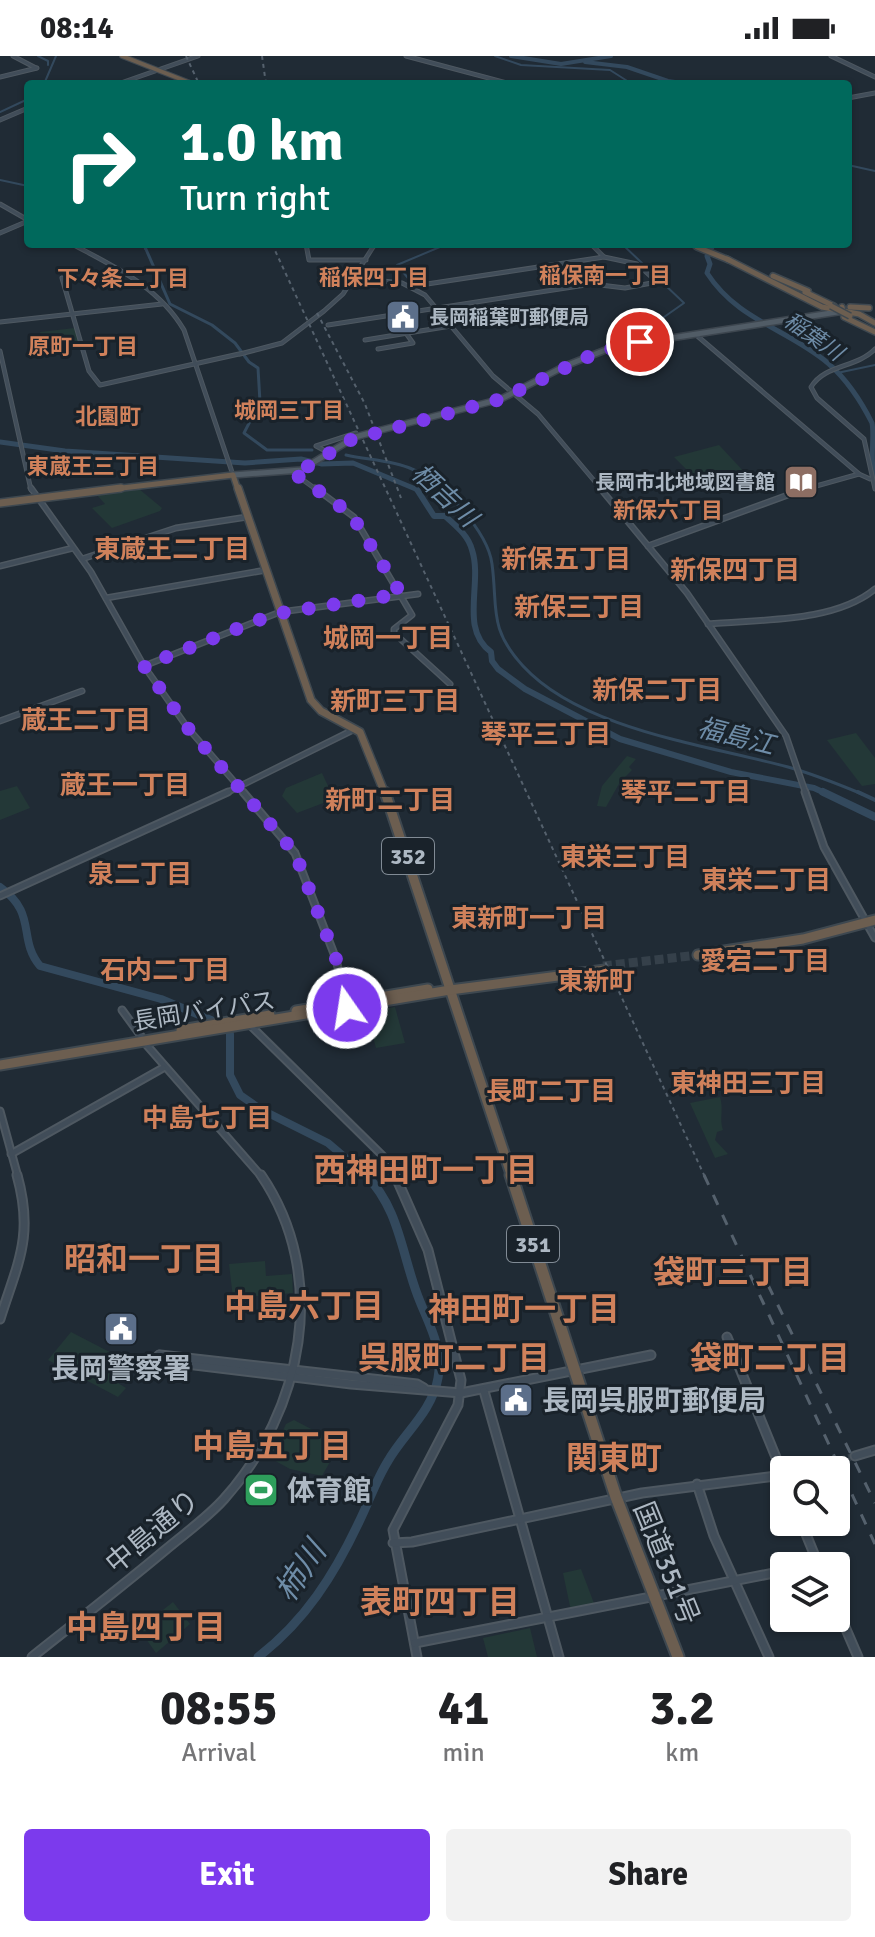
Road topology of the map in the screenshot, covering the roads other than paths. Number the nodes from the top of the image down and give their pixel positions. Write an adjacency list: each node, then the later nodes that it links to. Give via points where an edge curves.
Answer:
1 (13, 56): 7 (street, via 37,68)
2 (121, 56): 6 (highway)
3 (198, 56): 6 (street)
4 (406, 56): 11 (street)
5 (831, 56): 8 (street)
6 (156, 71): 9 (street); 10 (highway)
7 (0, 77)
8 (875, 77)
9 (130, 80)
10 (180, 80)
11 (496, 80)
12 (875, 93): 13 (street)
13 (852, 97)
14 (24, 110): 15 (street)
15 (0, 120)
16 (0, 204): 17 (street)
17 (24, 218)
18 (24, 222): 19 (street)
19 (0, 233)
20 (79, 248): 31 (street, via 136,280)
21 (306, 248): 27 (street, via 308,260)
22 (373, 248): 27 (street)
23 (595, 248): 25 (street)
24 (701, 248): 26 (highway)
25 (604, 257): 30 (street); 33 (street, via 637,264 657,282 625,288 592,284)
26 (722, 257): 32 (highway); 32 (highway); 36 (highway)
27 (366, 260): 29 (street)
28 (62, 278): 37 (street)
29 (354, 278): 30 (street); 51 (street, via 341,297 288,338)
30 (413, 287): 33 (street)
31 (163, 303): 37 (street); 51 (street, via 183,326)
32 (834, 305): 34 (highway); 35 (highway); 40 (highway, bridge)
33 (436, 308): 38 (street); 43 (street)
34 (872, 308): 35 (main road); 39 (highway, via 860,312)
35 (843, 311): 36 (highway); 39 (highway); 40 (highway)
36 (822, 312): 40 (highway); 46 (main road)
37 (72, 313): 41 (street); 51 (street, via 89,371 100,385)
38 (393, 315): 42 (street); 45 (street)
39 (866, 317): 44 (highway)
40 (851, 318): 44 (highway)
41 (0, 322)
42 (328, 325)
43 (451, 326): 45 (street); 52 (street)
44 (875, 327)
45 (406, 333): 47 (street); 48 (street, via 413,343)
46 (695, 334): 52 (main road, via 607,348); 57 (street)
47 (365, 340)
48 (378, 349)
49 (875, 349): 58 (street, via 863,361 814,380 812,393 864,439)
50 (0, 351): 60 (street)
51 (196, 363): 55 (street)
52 (514, 394): 53 (main road, bridge); 63 (street, via 543,419)
53 (356, 435): 54 (main road); 54 (street, via 316,446)
54 (327, 454): 56 (main road)
55 (232, 472): 56 (main road); 60 (highway); 62 (highway)
56 (292, 472): 69 (street, via 351,514)
57 (859, 474): 58 (street); 63 (street)
58 (870, 479): 59 (street)
59 (875, 489)
60 (35, 499): 61 (highway); 64 (street)
61 (0, 503)
62 (247, 517): 65 (street, via 176,528); 67 (highway)
63 (648, 546): 73 (street)
64 (73, 548): 65 (street); 66 (street)
65 (82, 559): 71 (street)
66 (0, 566)
67 (266, 570): 71 (street); 72 (highway)
68 (875, 589): 73 (street, via 838,611)
69 (401, 594): 70 (street); 72 (street); 75 (street, via 412,616 393,632)
70 (418, 594)
71 (106, 598): 74 (street)
72 (280, 612): 74 (street); 78 (highway, via 313,704)
73 (708, 624): 81 (street, via 780,727 824,847)
74 (144, 666): 79 (street)
75 (450, 684)
76 (82, 691): 77 (street)
77 (0, 721)
78 (358, 731): 79 (street, via 338,735); 85 (highway, 352, via 398,825)
79 (238, 788): 80 (street); 86 (street, via 301,865 336,959)
80 (0, 896)
81 (872, 924): 82 (street); 83 (highway, via 813,942)
82 (875, 938)
83 (699, 956)
84 (502, 984): 85 (highway, 長岡バイパス); 85 (highway, 長岡バイパス, via 604,968); 88 (highway, via 464,995)
85 (450, 988): 86 (highway, 長岡バイパス); 88 (highway, 国道351号 / 351)
86 (346, 1006): 89 (highway, 長岡バイパス)
87 (122, 1010): 90 (street, 中島通り)
88 (459, 1017): 98 (highway, 国道351号 / 351)
89 (246, 1022): 90 (highway, 長岡バイパス); 101 (street, via 389,1162 428,1250)
90 (142, 1039): 91 (highway, 長岡バイパス); 92 (street, 中島通り)
91 (0, 1063)
92 (163, 1068): 94 (street); 99 (street, 中島通り, via 264,1179 283,1212 299,1279 300,1339)
93 (0, 1111): 94 (street)
94 (11, 1154): 95 (street, via 24,1200 26,1236)
95 (0, 1319)
96 (727, 1337): 103 (street)
97 (651, 1355): 98 (street)
98 (575, 1371): 100 (street); 107 (highway, 国道351号 / 351)
99 (291, 1374): 99 (street, via 172,1362 159,1355); 101 (street); 116 (street, 中島通り, via 261,1440 225,1498)
100 (484, 1391): 101 (street); 108 (street)
101 (461, 1393): 109 (street, via 393,1530)
102 (875, 1450): 104 (street)
103 (776, 1456)
104 (855, 1456)
105 (770, 1479): 106 (street)
106 (697, 1484): 107 (street); 111 (street)
107 (616, 1497): 108 (street); 112 (highway, 国道351号 / 351)
108 (521, 1517): 109 (street); 113 (street)
109 (393, 1543): 115 (street)
110 (770, 1574): 111 (street)
111 (735, 1581): 112 (street); 120 (street)
112 (657, 1597): 113 (street); 119 (highway, 国道351号 / 351)
113 (549, 1617): 115 (street); 118 (street)
114 (847, 1632): 121 (street)
115 (415, 1643): 117 (street)
116 (32, 1657)
117 (417, 1657)
118 (559, 1657)
119 (678, 1657)
120 (769, 1657)
121 (858, 1657)

